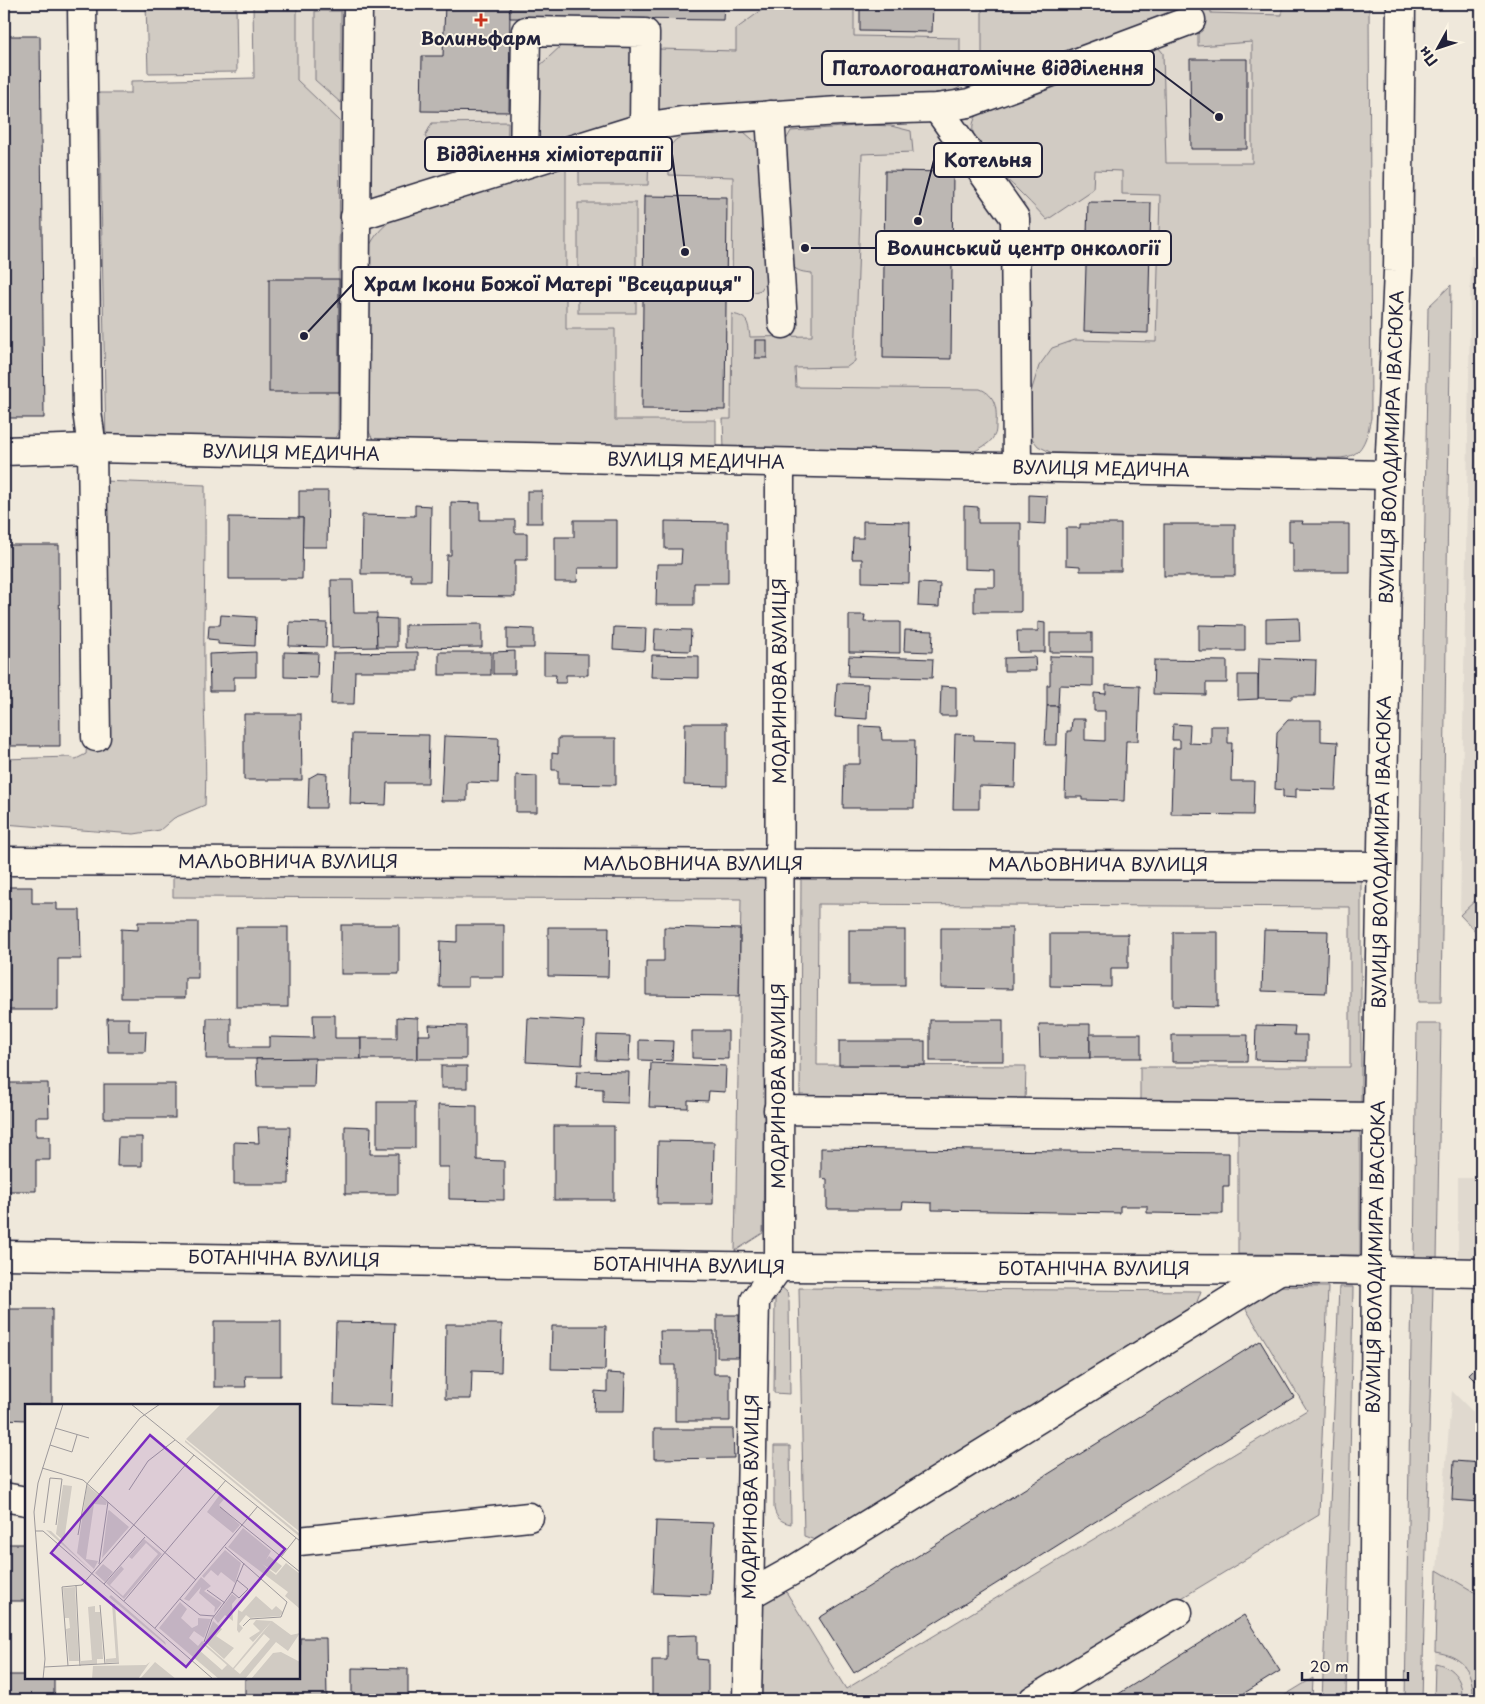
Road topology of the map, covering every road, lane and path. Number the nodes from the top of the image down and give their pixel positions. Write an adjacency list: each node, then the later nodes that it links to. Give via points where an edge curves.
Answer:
1 (82, 4): 11 (street, via 87,411)
2 (358, 4): 9 (street)
3 (1401, 4): 16 (street, ВУЛИЦЯ ВОЛОДИМИРА ІВАСЮКА, via 1398,271)
4 (1192, 20): 5 (street, via 969,103)
5 (937, 108): 6 (street); 15 (street, via 1015,218)
6 (770, 115): 7 (street, via 682,120); 10 (street)
7 (644, 127): 8 (street); 8 (street, via 645,33 526,31)
8 (524, 164): 9 (street)
9 (355, 217): 13 (street)
10 (783, 324)
11 (92, 448): 12 (street, ВУЛИЦЯ МЕДИЧНА); 13 (street, ВУЛИЦЯ МЕДИЧНА); 17 (street)
12 (4, 451)
13 (354, 454): 14 (street, ВУЛИЦЯ МЕДИЧНА)
14 (780, 463): 15 (street, ВУЛИЦЯ МЕДИЧНА); 19 (street, МОДРИНОВА ВУЛИЦЯ)
15 (1017, 468): 16 (street, ВУЛИЦЯ МЕДИЧНА)
16 (1389, 475): 20 (street, ВУЛИЦЯ ВОЛОДИМИРА ІВАСЮКА)
17 (96, 737)
18 (4, 862): 19 (street, МАЛЬОВНИЧА ВУЛИЦЯ)
19 (779, 864): 20 (street, МАЛЬОВНИЧА ВУЛИЦЯ); 21 (street, МОДРИНОВА ВУЛИЦЯ)
20 (1381, 866): 22 (street, ВУЛИЦЯ ВОЛОДИМИРА ІВАСЮКА)
21 (778, 1110): 22 (street); 24 (street, МОДРИНОВА ВУЛИЦЯ)
22 (1377, 1118): 26 (street, ВУЛИЦЯ ВОЛОДИМИРА ІВАСЮКА)
23 (4, 1254): 24 (street, БОТАНІЧНА ВУЛИЦЯ)
24 (779, 1267): 25 (street, БОТАНІЧНА ВУЛИЦЯ); 32 (street, МОДРИНОВА ВУЛИЦЯ, via 755,1300)
25 (1279, 1270): 26 (street, БОТАНІЧНА ВУЛИЦЯ); 32 (street)
26 (1375, 1271): 27 (street, БОТАНІЧНА ВУЛИЦЯ); 36 (street, ВУЛИЦЯ ВОЛОДИМИРА ІВАСЮКА)
27 (1481, 1273)
28 (4, 1497): 29 (street)
29 (25, 1501)
30 (529, 1517): 31 (street)
31 (300, 1541)
32 (749, 1595): 34 (street, МОДРИНОВА ВУЛИЦЯ)
33 (1178, 1612): 35 (street)
34 (747, 1700)
35 (1033, 1700)
36 (1373, 1700)

